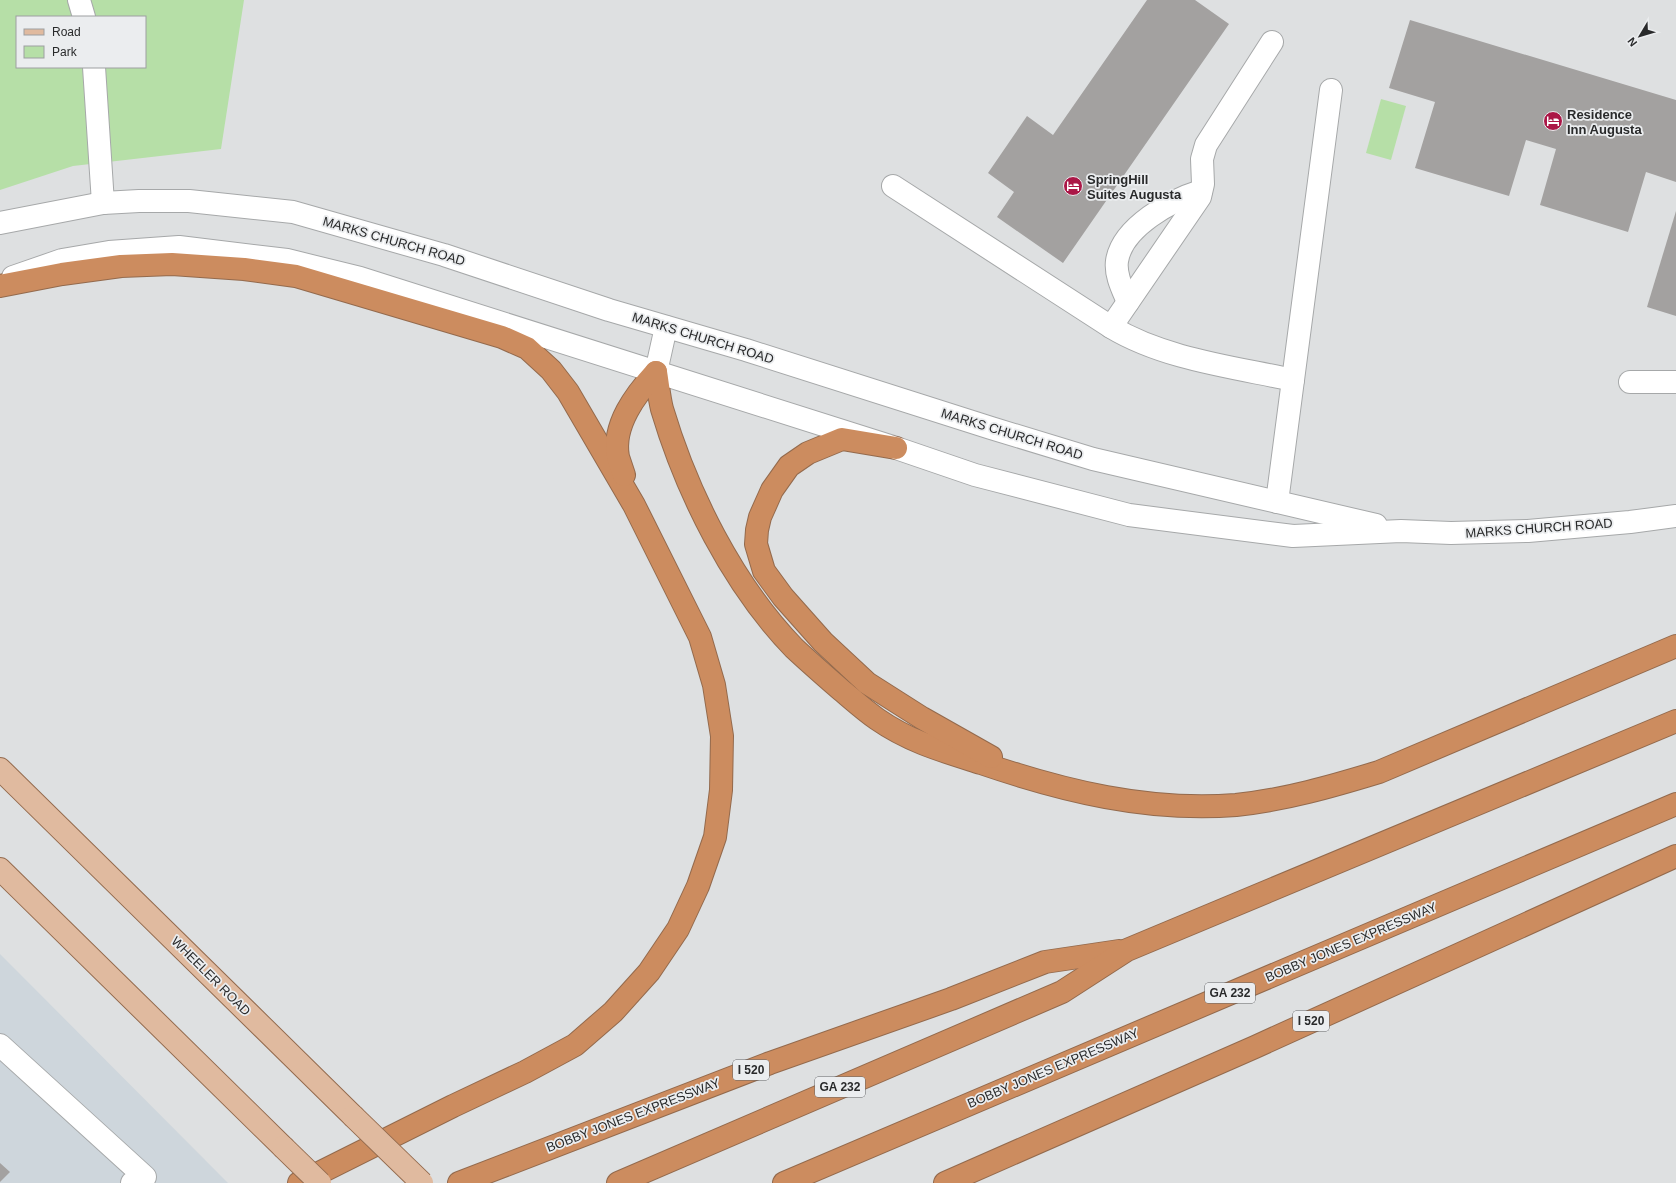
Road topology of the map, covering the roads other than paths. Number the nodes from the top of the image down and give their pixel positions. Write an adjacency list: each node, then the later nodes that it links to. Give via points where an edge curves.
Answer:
1 (79, 0): 2 (street)
2 (84, 16)
3 (1272, 42): 7 (street, via 1206,145 1202,159)
4 (94, 68): 8 (street)
5 (1331, 90): 16 (street)
6 (893, 186): 14 (street)
7 (1201, 191): 12 (street, via 1200,197); 12 (street, via 1160,209 1133,232 1121,249 1117,261 1118,277)
8 (103, 203): 9 (street, MARKS CHURCH ROAD); 13 (street, MARKS CHURCH ROAD, via 189,201 293,212 444,255)
9 (0, 223)
10 (0, 281): 15 (street, MARKS CHURCH ROAD, via 62,260 109,252 171,248 287,260 360,278)
11 (0, 286): 21 (highway, via 121,266 172,264 244,269 296,276 502,337 527,348 551,370 568,392)
12 (1128, 302): 14 (street)
13 (666, 327): 15 (street); 20 (street, MARKS CHURCH ROAD, via 1093,458)
14 (1111, 327): 16 (street, via 1160,351)
15 (656, 372): 19 (street, MARKS CHURCH ROAD); 21 (highway, via 638,391 618,434 618,456); 27 (highway, via 662,408 697,506 742,583 794,647 876,719 914,742)
16 (1293, 380): 20 (street)
17 (1630, 382): 18 (street)
18 (1676, 382)
19 (896, 448): 23 (street, MARKS CHURCH ROAD, via 975,475 1129,515 1293,536); 27 (highway, via 842,439 808,453 789,466 772,490 760,517 756,544 764,571 783,597 823,642 867,683 922,718)
20 (1277, 502): 23 (street, MARKS CHURCH ROAD)
21 (634, 505): 34 (highway, via 700,637 714,685 722,736 721,790 714,837 698,886 678,929 649,972 613,1012 575,1045)
22 (1676, 516): 23 (street, MARKS CHURCH ROAD, via 1528,531 1451,534)
23 (1401, 531)
24 (1676, 646): 27 (highway, via 1379,772 1331,787 1236,804 1183,806 1131,802)
25 (1676, 720): 31 (highway, BOBBY JONES EXPRESSWAY / I 520)
26 (0, 769): 36 (main road, WHEELER ROAD, bridge)
27 (1034, 781)
28 (1676, 804): 39 (highway, BOBBY JONES EXPRESSWAY / GA 232)
29 (1676, 856): 40 (highway, I 520, via 1255,1047)
30 (0, 869): 35 (main road, bridge)
31 (1128, 950): 37 (highway, BOBBY JONES EXPRESSWAY / I 520, via 1046,962 951,999 770,1063); 38 (highway, BOBBY JONES EXPRESSWAY / GA 232, via 1062,992)
32 (0, 1045): 33 (street, via 144,1178)
33 (132, 1183)
34 (299, 1183)
35 (320, 1183)
36 (422, 1183)
37 (459, 1183)
38 (618, 1183)
39 (784, 1183)
40 (945, 1183)

